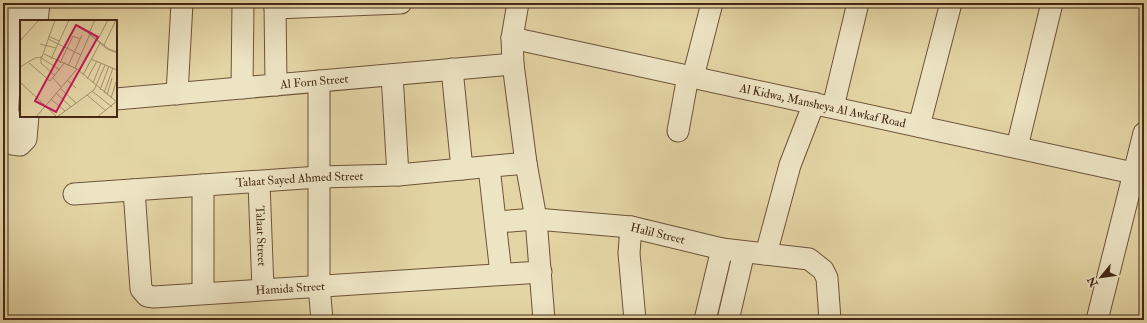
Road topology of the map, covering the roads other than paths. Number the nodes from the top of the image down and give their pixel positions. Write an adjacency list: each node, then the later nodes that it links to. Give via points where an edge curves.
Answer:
1 (19, 3): 24 (street, via 10,69)
2 (39, 3): 12 (street)
3 (182, 3): 21 (street)
4 (243, 3): 20 (street)
5 (402, 3): 11 (street)
6 (518, 3): 13 (street)
7 (712, 3): 17 (street)
8 (858, 3): 23 (street)
9 (951, 3): 26 (street)
10 (1052, 3): 30 (street)
11 (275, 5): 19 (street)
12 (37, 20)
13 (512, 38): 14 (street); 17 (street, Al Kidwa, Mansheya Al Awkaf Road)
14 (513, 64): 15 (street, Al Forn Street); 31 (street)
15 (452, 69): 16 (street, Al Forn Street); 33 (street)
16 (392, 75): 18 (street, Al Forn Street); 35 (street)
17 (691, 76): 23 (street, Al Kidwa, Mansheya Al Awkaf Road); 27 (street)
18 (319, 81): 19 (street, Al Forn Street); 36 (street)
19 (276, 85): 20 (street, Al Forn Street)
20 (242, 88): 21 (street, Al Forn Street)
21 (177, 94): 22 (street, Al Forn Street)
22 (117, 100)
23 (823, 105): 26 (street, Al Kidwa, Mansheya Al Awkaf Road); 46 (street, via 790,165)
24 (14, 108): 28 (street)
25 (28, 117): 28 (street, via 24,142 16,146 9,142)
26 (919, 126): 30 (street, Al Kidwa, Mansheya Al Awkaf Road)
27 (678, 131)
28 (5, 133)
29 (1144, 133): 34 (street)
30 (1017, 147): 34 (street, Al Kidwa, Mansheya Al Awkaf Road)
31 (526, 162): 32 (street, Talaat Sayed Ahmed Street); 41 (street)
32 (489, 167): 33 (street, Talaat Sayed Ahmed Street); 42 (street)
33 (462, 169): 35 (street, Talaat Sayed Ahmed Street)
34 (1139, 173): 58 (street)
35 (398, 174): 36 (street, Talaat Sayed Ahmed Street)
36 (319, 177): 37 (street, Talaat Sayed Ahmed Street); 49 (street)
37 (259, 183): 38 (street, Talaat Sayed Ahmed Street); 50 (street, Talaat Street)
38 (203, 186): 39 (street, Talaat Sayed Ahmed Street); 51 (street)
39 (134, 190): 40 (street, Talaat Sayed Ahmed Street); 51 (street, Hamida Street, via 143,293 154,296)
40 (74, 194)
41 (536, 219): 42 (street, Halil Street); 43 (street, Halil Street); 47 (street)
42 (496, 222): 48 (street)
43 (631, 227): 44 (street, Halil Street); 54 (street, via 629,253)
44 (722, 249): 45 (street, Halil Street); 55 (street)
45 (744, 252): 46 (street, Halil Street); 56 (street)
46 (766, 254): 57 (street, Halil Street, via 809,259 823,270 827,278)
47 (541, 272): 48 (street, Hamida Street); 53 (street)
48 (501, 274): 49 (street, Hamida Street)
49 (320, 286): 50 (street, Hamida Street); 52 (street)
50 (262, 289): 51 (street, Hamida Street)
51 (203, 293)
52 (322, 320)
53 (544, 320)
54 (635, 320)
55 (705, 320)
56 (728, 320)
57 (830, 320)
58 (1097, 320)

